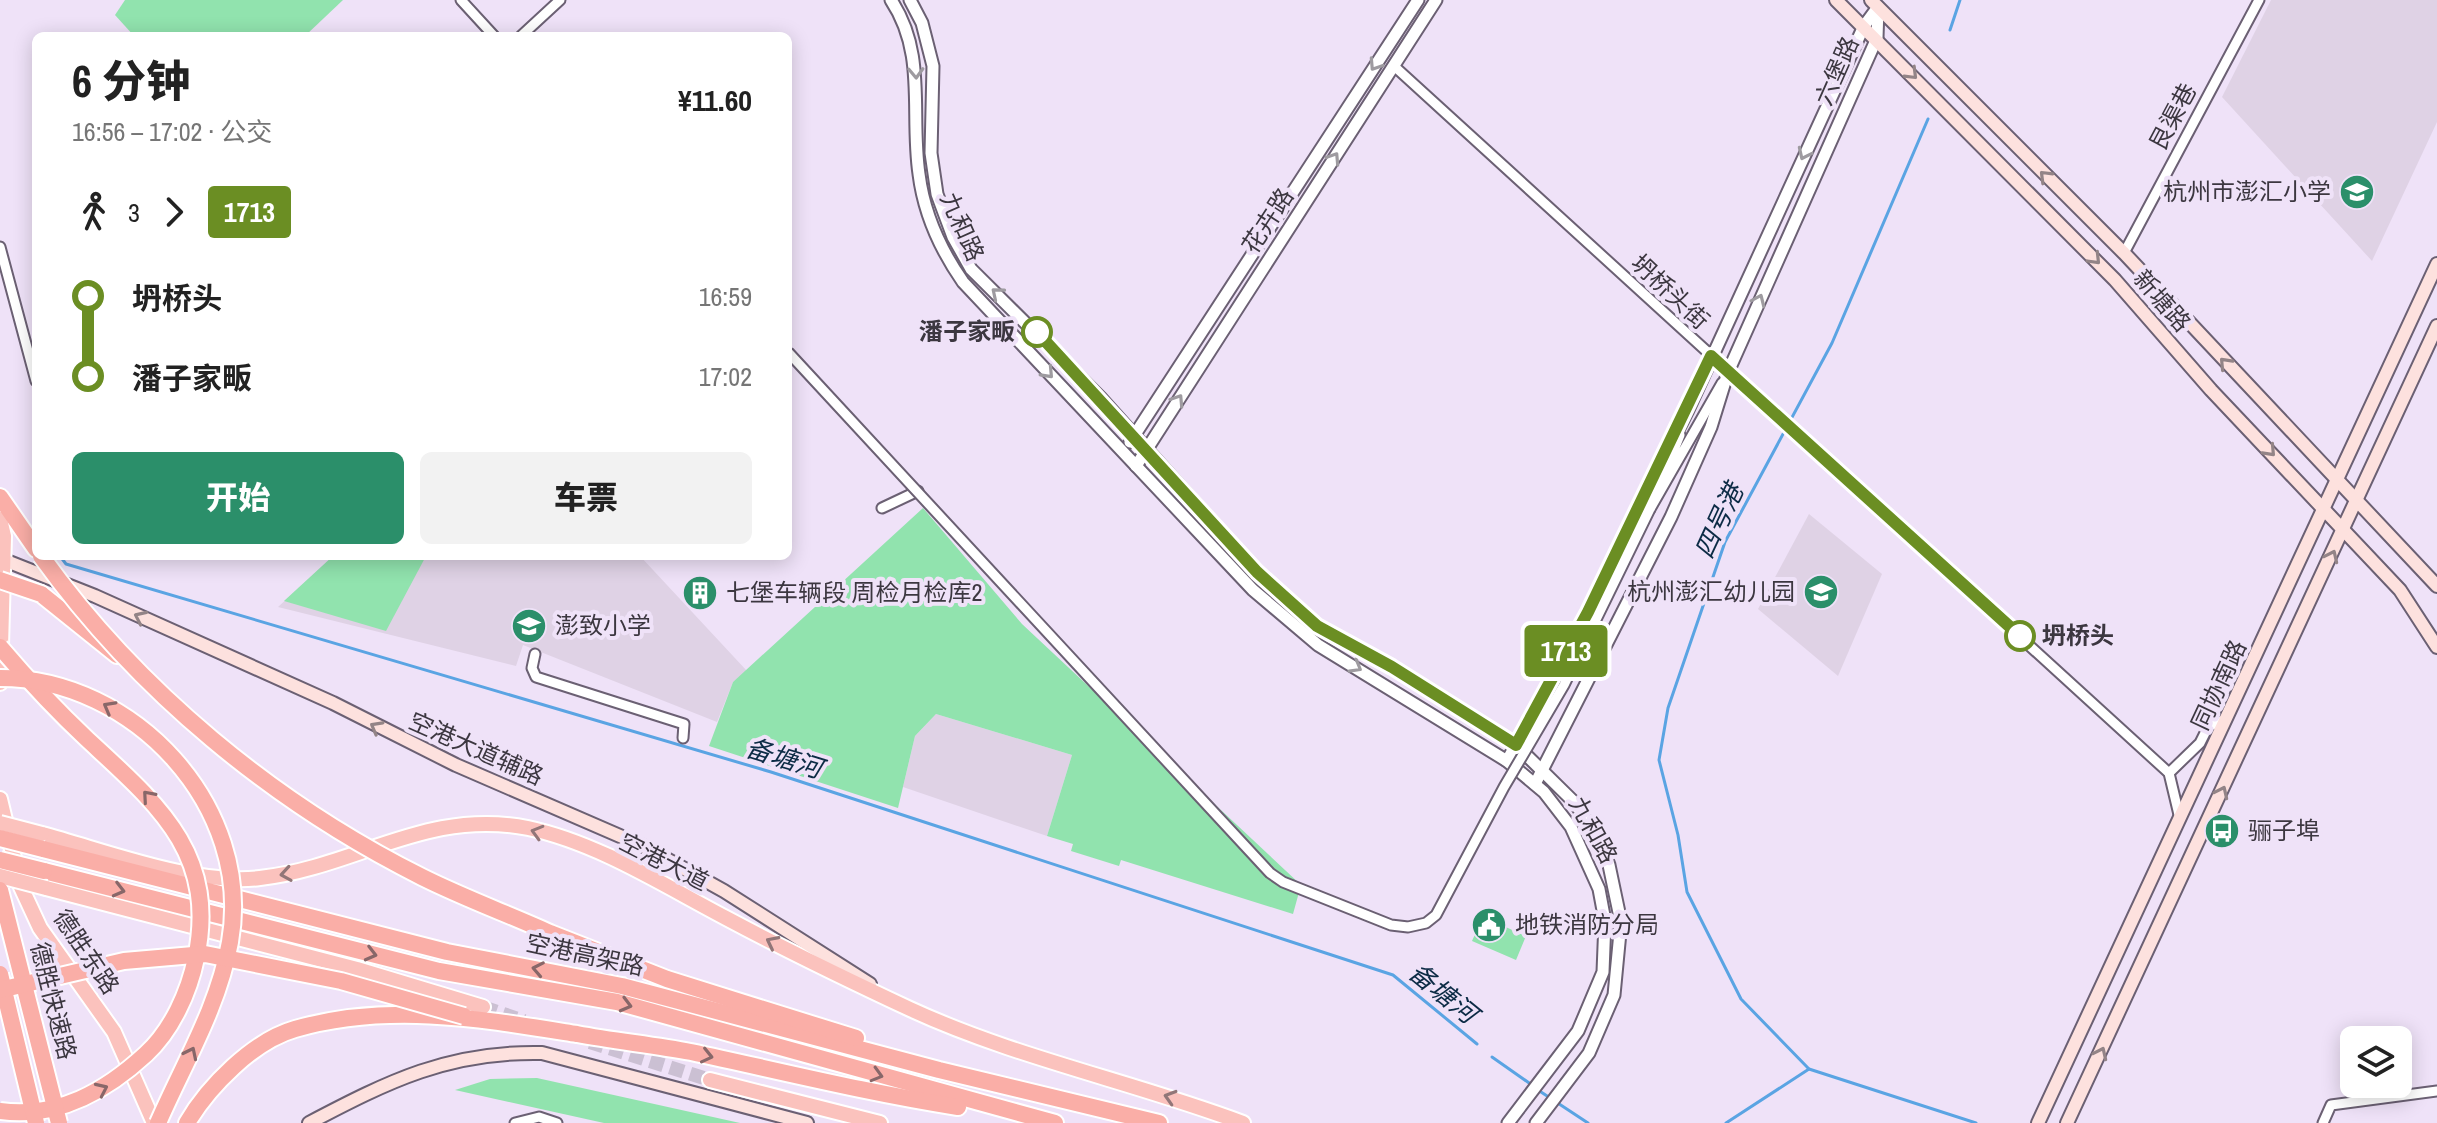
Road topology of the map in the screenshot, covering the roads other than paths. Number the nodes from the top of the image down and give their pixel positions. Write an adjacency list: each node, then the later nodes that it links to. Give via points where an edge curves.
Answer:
1 (461, 0): 11 (street)
2 (560, 0): 12 (street)
3 (891, 0): 26 (street, 九和路, one-way to 26, via 913,48 919,176 946,258)
4 (910, 0): 24 (street, 九和路, one-way to 4, via 971,269 953,237 937,194 931,153 933,66)
5 (1418, 0): 24 (street, 花卉路, one-way to 24)
6 (1436, 0): 14 (street, 花卉路)
7 (1836, 0): 10 (main road, 新塘路)
8 (2259, 0): 16 (street, 艮渠巷)
9 (1874, 4): 10 (street, 六堡路); 13 (street, 六堡路); 16 (main road, 新塘路, one-way to 9)
10 (1864, 26): 13 (main road, 新塘路); 20 (street, 六堡路, one-way to 20)
11 (490, 32)
12 (525, 32)
13 (1877, 38): 22 (street, 六堡路, one-way to 13); 34 (main road, 新塘路, one-way to 34, via 2115,280)
14 (1394, 66): 20 (street, 坍桥头街); 25 (street, 花卉路, one-way to 14)
15 (0, 247): 21 (street)
16 (2124, 253): 28 (main road, 新塘路, one-way to 16)
17 (2437, 264): 28 (main road, 同协南路)
18 (2437, 326): 31 (main road, 同协南路)
19 (792, 356): 29 (street, bridge)
20 (1711, 356): 22 (street, 坍桥头街); 23 (street, 六堡路)
21 (32, 366)
22 (1728, 372): 33 (street); 51 (street, 六堡路, via 1711,427 1671,517); 52 (street, 坍桥头街)
23 (1687, 412): 33 (street); 49 (street, 六堡路)
24 (1134, 436): 25 (street, 九和路); 26 (street, 花卉路)
25 (1146, 451): 27 (street, 花卉路); 49 (street, 九和路, via 1257,572 1317,626)
26 (1123, 452): 27 (street, 九和路)
27 (1136, 466): 50 (street, 九和路, one-way to 50, via 1253,590 1318,645)
28 (2338, 479): 31 (main road, 新塘路); 34 (main road, 同协南路)
29 (918, 491): 32 (street); 33 (street, bridge, via 1270,873 1370,919 1408,927 1426,923 1444,905 1564,685)
30 (0, 497): 37 (highway)
31 (2357, 497): 36 (main road, 同协南路); 41 (main road, 新塘路)
32 (882, 508)
33 (1650, 509)
34 (2323, 510): 36 (main road, 新塘路); 47 (main road, 同协南路)
35 (2, 526): 38 (main road)
36 (2344, 532): 43 (main road, 新塘路, via 2400,590); 89 (main road, 同协南路, one-way to 36)
37 (32, 543)
38 (2, 559): 46 (main road); 66 (main road, 空港大道辅路, one-way to 38, via 643,846 95,596)
39 (44, 560): 45 (highway, bridge)
40 (0, 580): 45 (highway, bridge, via 41,594)
41 (2437, 586)
42 (0, 647): 71 (highway, one-way to 42, bridge, via 68,1105 114,1084 156,1045 179,1008 201,934 200,890 180,837 147,793 39,694)
43 (2437, 647)
44 (535, 654): 48 (street, via 536,677 684,724)
45 (134, 669): 68 (highway, bridge, via 224,748 305,808 422,877 667,979 815,1022)
46 (0, 680): 76 (highway, one-way to 46, bridge, via 209,1016 224,968 233,901 219,833 190,779 137,724 74,690)
47 (2228, 718): 52 (street, via 2208,727 2200,743); 55 (main road, 同协南路)
48 (683, 738)
49 (1516, 745): 50 (street, 六堡路); 51 (street, 九和路)
50 (1507, 761): 53 (street, 九和路)
51 (1543, 771): 53 (street, 六堡路); 87 (street, 九和路, via 1575,803 1601,844 1621,922 1609,1012 1589,1053)
52 (2169, 773): 55 (street)
53 (1535, 784): 86 (street, 九和路, via 1558,808 1590,864 1605,921 1606,950 1578,1031)
54 (0, 799): 76 (main road, 德胜东路, via 21,887 40,928 114,1032)
55 (2181, 820): 88 (main road, 同协南路)
56 (0, 823): 58 (main road, 空港大道, bridge)
57 (0, 838): 58 (highway, 空港高架路, bridge)
58 (43, 841): 66 (main road, 空港大道, one-way to 58, via 596,852 530,829 484,822 442,825 305,871 257,879 206,878); 68 (highway, 空港高架路, one-way to 58, via 622,986 447,952)
59 (0, 860): 61 (highway, 空港高架路, bridge)
60 (0, 876): 61 (main road, bridge)
61 (45, 879): 65 (main road); 72 (highway, 空港高架路, one-way to 72, via 439,971 617,1002)
62 (0, 890): 75 (highway, 德胜快速路, bridge)
63 (0, 974): 74 (highway, 德胜快速路, bridge)
64 (0, 990): 67 (highway, bridge, via 124,961 205,954 341,981)
65 (483, 1007)
66 (914, 1011): 85 (main road, 空港大道, one-way to 66)
67 (464, 1016): 72 (highway, one-way to 72, via 688,1052 880,1095); 77 (highway, bridge, via 387,1014 292,1029 256,1050 223,1079)
68 (939, 1070): 84 (highway, 空港高架路)
69 (710, 1080): 82 (main road)
70 (2437, 1091): 90 (street, via 2331,1105)
71 (0, 1112): 73 (highway)
72 (1030, 1118): 83 (highway, 空港高架路)
73 (6, 1123)
74 (36, 1123)
75 (59, 1123)
76 (156, 1123)
77 (187, 1123)
78 (312, 1123): 81 (main road, via 403,1075 497,1052 542,1053)
79 (515, 1123): 80 (street, via 539,1117)
80 (557, 1123)
81 (807, 1123)
82 (880, 1123)
83 (1055, 1123)
84 (1159, 1123)
85 (1243, 1123)
86 (1508, 1123)
87 (1536, 1123)
88 (2038, 1123)
89 (2067, 1123)
90 (2323, 1123)

